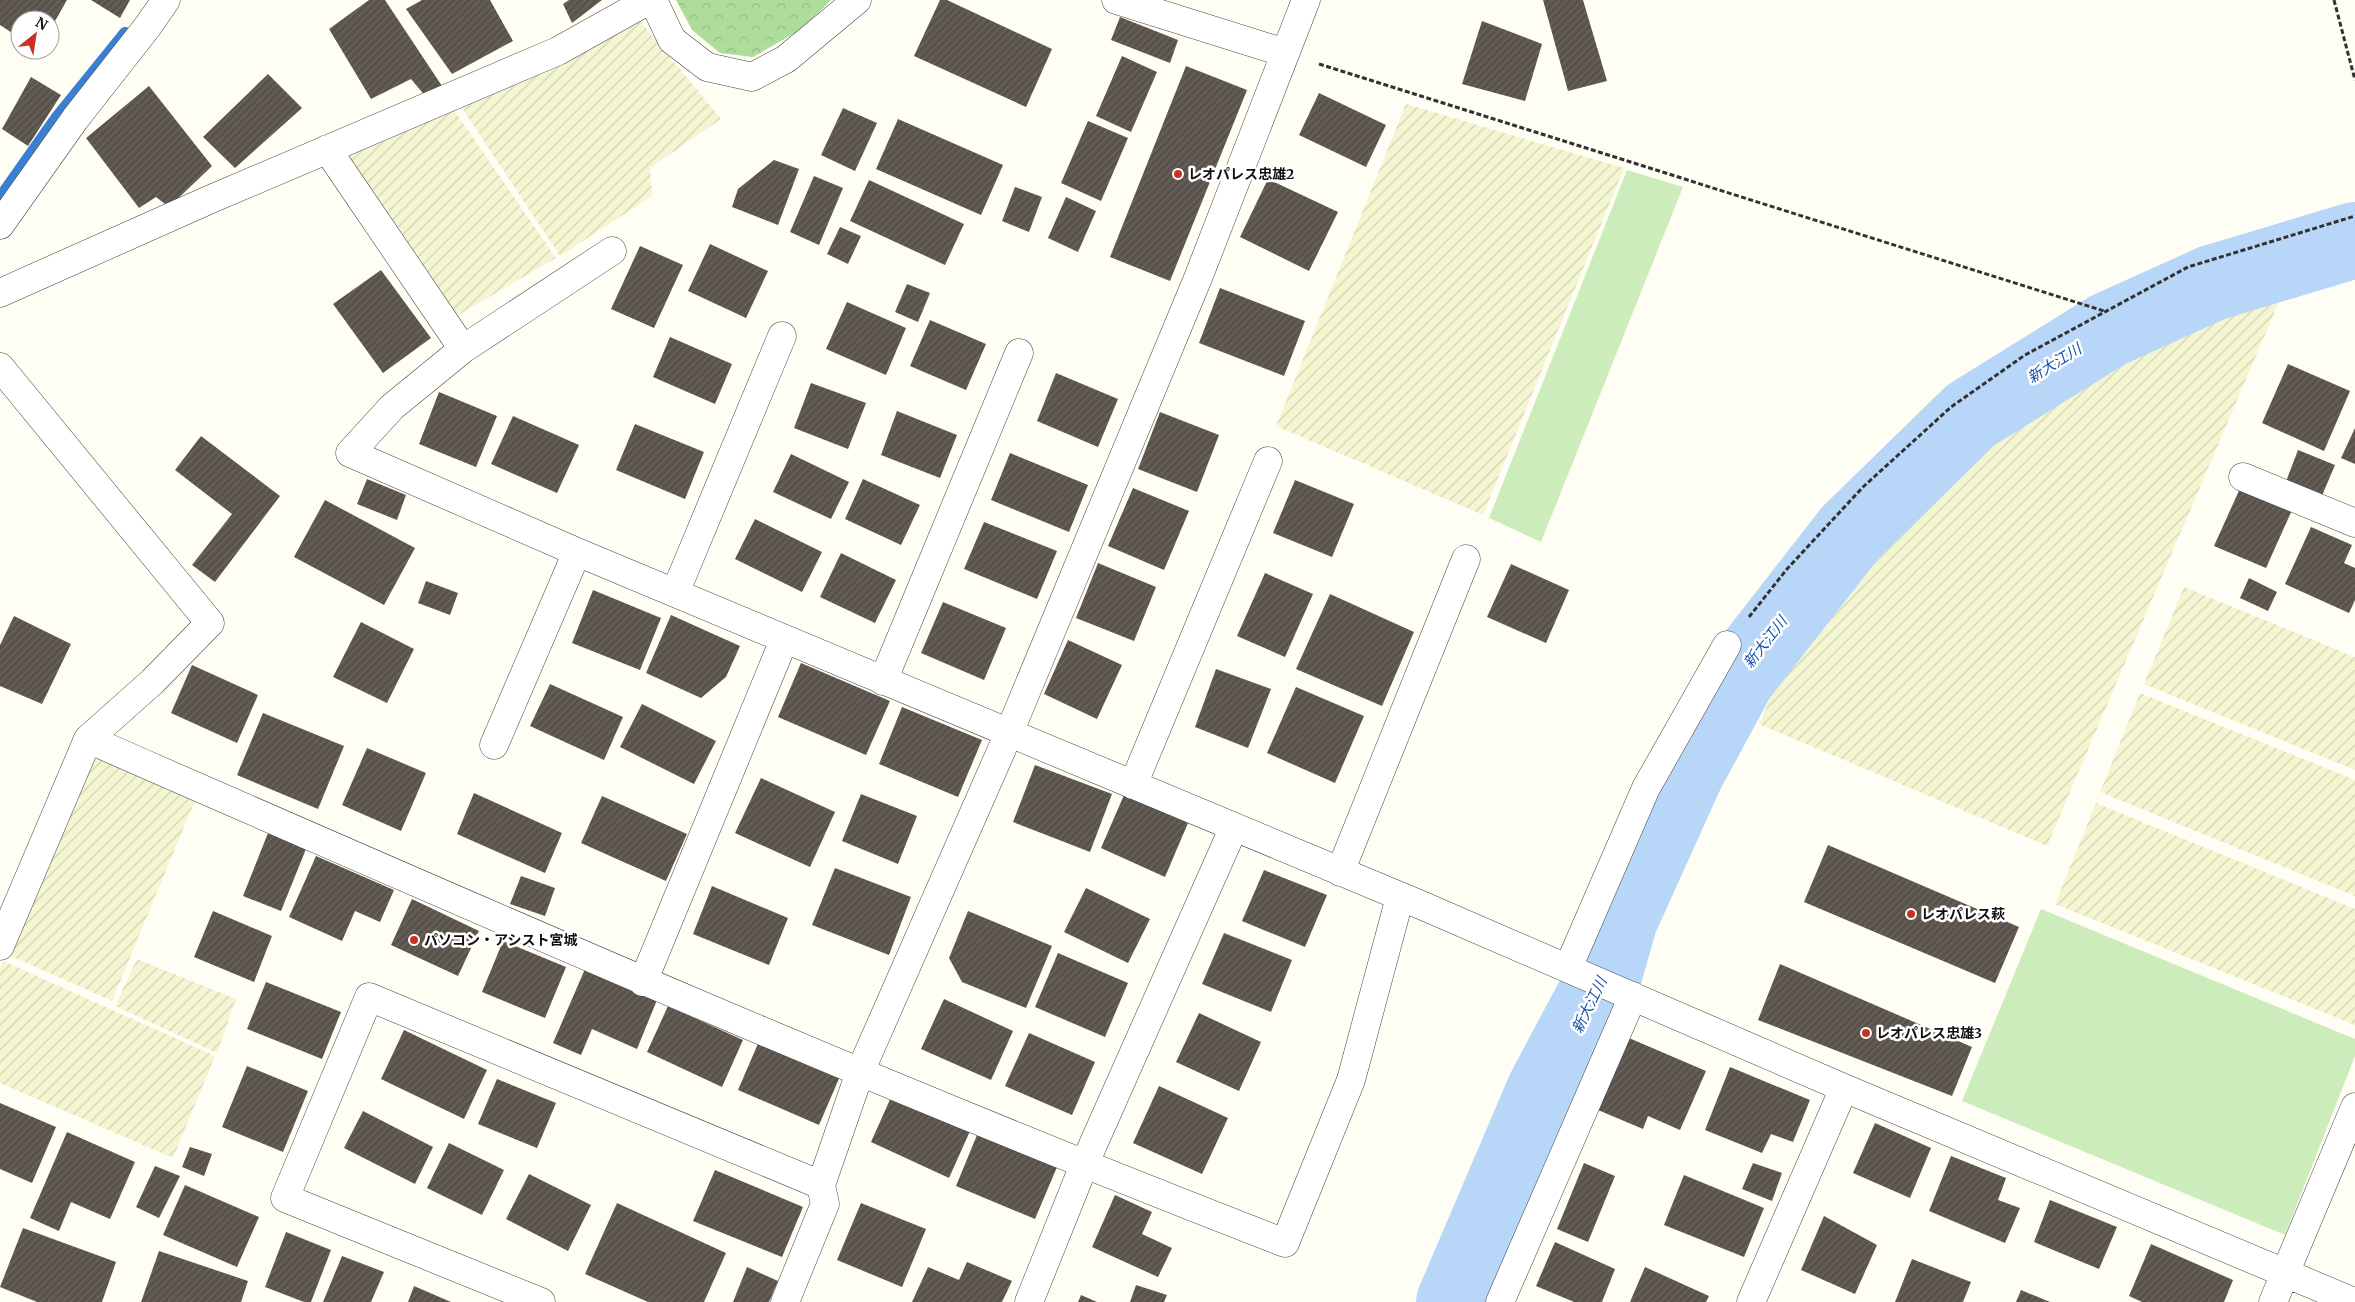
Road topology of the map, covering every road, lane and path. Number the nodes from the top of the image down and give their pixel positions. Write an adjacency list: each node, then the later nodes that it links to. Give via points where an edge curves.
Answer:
1 (166, 0): 11 (street)
2 (651, 0): 3 (street, via 672,40 708,67 752,77 786,59); 9 (street, via 558,51)
3 (857, 0)
4 (1116, 0): 7 (street)
5 (1306, 0): 7 (street)
6 (2334, 0): 8 (path)
7 (1285, 53): 14 (path); 28 (street, via 1198,278)
8 (2355, 80)
9 (327, 150): 13 (street); 16 (street)
10 (2355, 216): 14 (path, via 2188,267)
11 (0, 224)
12 (612, 251): 16 (street)
13 (0, 293)
14 (2104, 312): 26 (path, via 2025,355 1951,406 1863,487 1786,569)
15 (782, 336): 24 (street)
16 (463, 348): 22 (street, via 392,407 350,453)
17 (1019, 353): 27 (street)
18 (0, 367): 29 (street, via 210,623 152,682)
19 (1268, 461): 31 (street)
20 (2243, 477): 21 (street)
21 (2355, 523)
22 (577, 552): 24 (street); 30 (street)
23 (1466, 559): 33 (street)
24 (675, 593): 25 (street)
25 (784, 640): 27 (street); 37 (street)
26 (1727, 645): 36 (street, via 1646,788)
27 (883, 681): 28 (street)
28 (1009, 733): 31 (street); 39 (street)
29 (88, 739): 35 (street); 37 (street)
30 (494, 745)
31 (1133, 785): 32 (street)
32 (1234, 827): 33 (street); 42 (street)
33 (1340, 872): 34 (street)
34 (1410, 901): 36 (street); 42 (street, via 1351,1080 1286,1243)
35 (0, 946)
36 (1574, 971): 38 (street)
37 (643, 982): 39 (street)
38 (1625, 992): 40 (street); 48 (street)
39 (860, 1072): 42 (street); 43 (street)
40 (1844, 1088): 44 (street); 49 (street)
41 (2355, 1106): 44 (street)
42 (1084, 1165): 47 (street)
43 (821, 1184): 45 (street, via 369,997 286,1198); 46 (street, via 825,1204)
44 (2284, 1273): 50 (street); 51 (street)
45 (541, 1302)
46 (785, 1302)
47 (1029, 1302)
48 (1500, 1302)
49 (1751, 1302)
50 (2273, 1302)
51 (2354, 1302)

